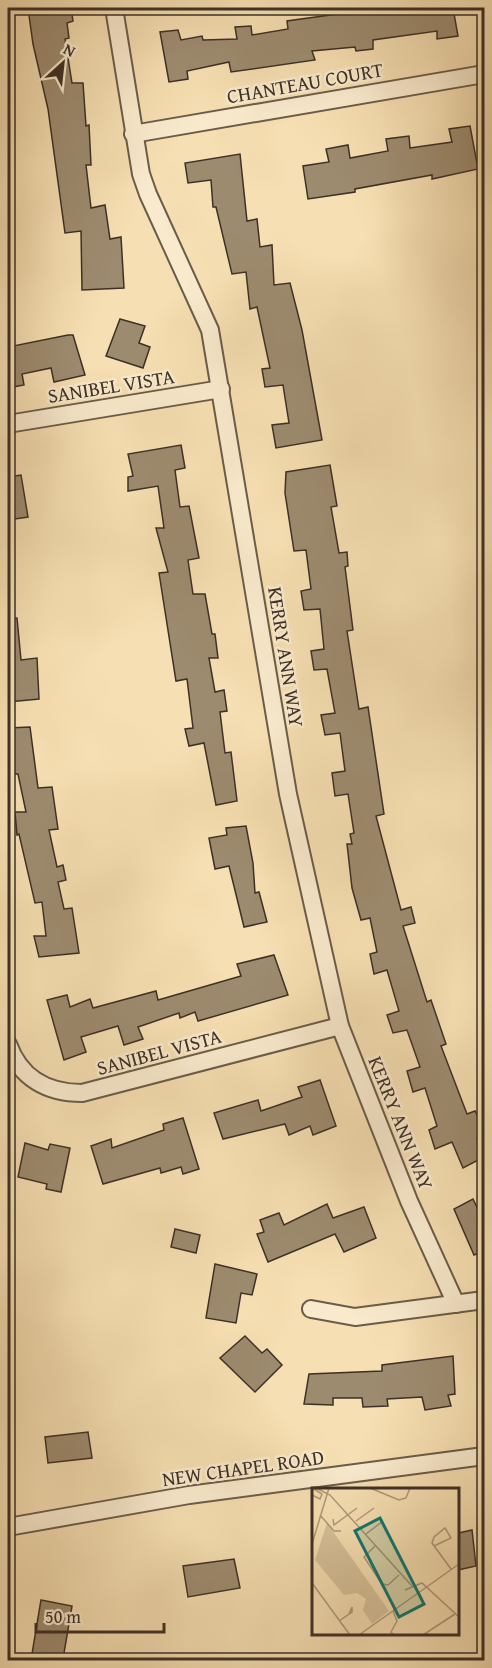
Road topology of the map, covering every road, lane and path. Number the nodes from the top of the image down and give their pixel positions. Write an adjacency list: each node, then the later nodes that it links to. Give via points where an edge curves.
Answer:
1 (114, 8): 3 (street, KERRY ANN WAY)
2 (484, 74): 3 (street, CHANTEAU COURT)
3 (133, 134): 4 (street, KERRY ANN WAY, via 148,194 210,330)
4 (220, 389): 5 (street, SANIBEL VISTA); 6 (street, KERRY ANN WAY, via 288,794)
5 (8, 424)
6 (340, 1026): 7 (street, SANIBEL VISTA, via 82,1093 62,1093 40,1086 23,1072); 9 (street, KERRY ANN WAY, via 409,1201)
7 (8, 1044)
8 (484, 1300): 9 (street)
9 (456, 1304): 10 (street, via 355,1317)
10 (311, 1309)
11 (484, 1456): 12 (street, NEW CHAPEL ROAD, via 189,1495)
12 (8, 1527)

